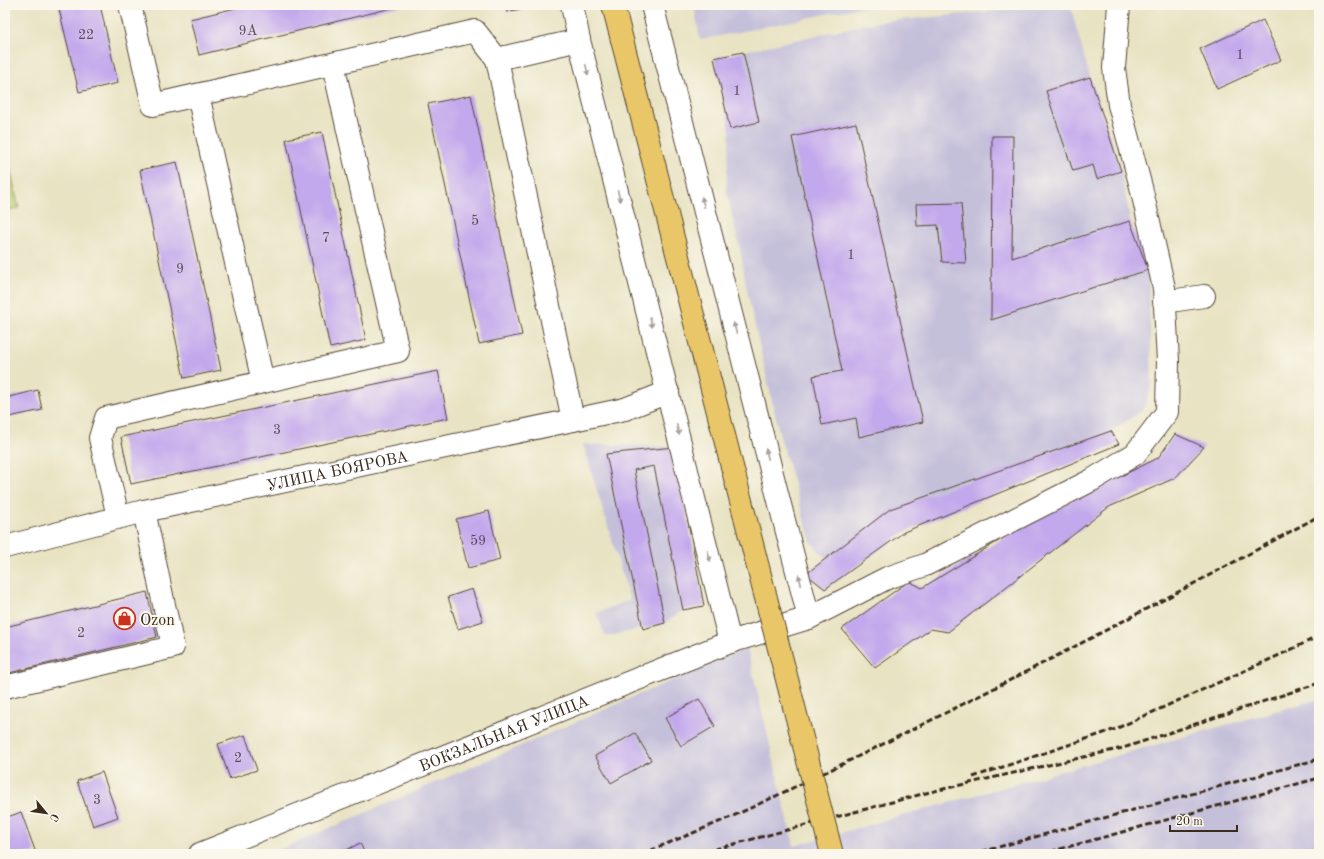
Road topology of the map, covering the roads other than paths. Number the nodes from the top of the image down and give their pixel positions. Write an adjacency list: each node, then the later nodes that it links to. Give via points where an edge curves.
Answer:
1 (130, 5): 9 (street, via 153,105)
2 (572, 5): 6 (street)
3 (613, 5): 22 (main road, bridge)
4 (652, 5): 18 (street, one-way to 4)
5 (1119, 5): 11 (street, ВОКЗАЛЬНАЯ УЛИЦА, via 1114,68 1118,105 1143,194 1164,288)
6 (579, 40): 7 (street); 13 (street, one-way to 13)
7 (497, 59): 8 (street, via 475,31); 14 (street)
8 (333, 64): 9 (street); 12 (street, via 398,351)
9 (198, 95): 12 (street)
10 (1204, 296): 11 (street)
11 (1164, 302): 18 (street, ВОКЗАЛЬНАЯ УЛИЦА, via 1168,361 1167,412 1135,454 1092,480 932,561 887,578)
12 (263, 382): 16 (street, via 106,418 100,438)
13 (668, 392): 14 (street, УЛИЦА БОЯРОВА, via 624,409); 19 (street, one-way to 19)
14 (573, 420): 15 (street, УЛИЦА БОЯРОВА)
15 (144, 511): 16 (street, УЛИЦА БОЯРОВА); 20 (street, via 173,647)
16 (118, 517): 17 (street, УЛИЦА БОЯРОВА)
17 (5, 547)
18 (809, 618): 19 (street, ВОКЗАЛЬНАЯ УЛИЦА)
19 (730, 642): 21 (street, ВОКЗАЛЬНАЯ УЛИЦА)
20 (5, 687)
21 (200, 854)
22 (832, 854)

